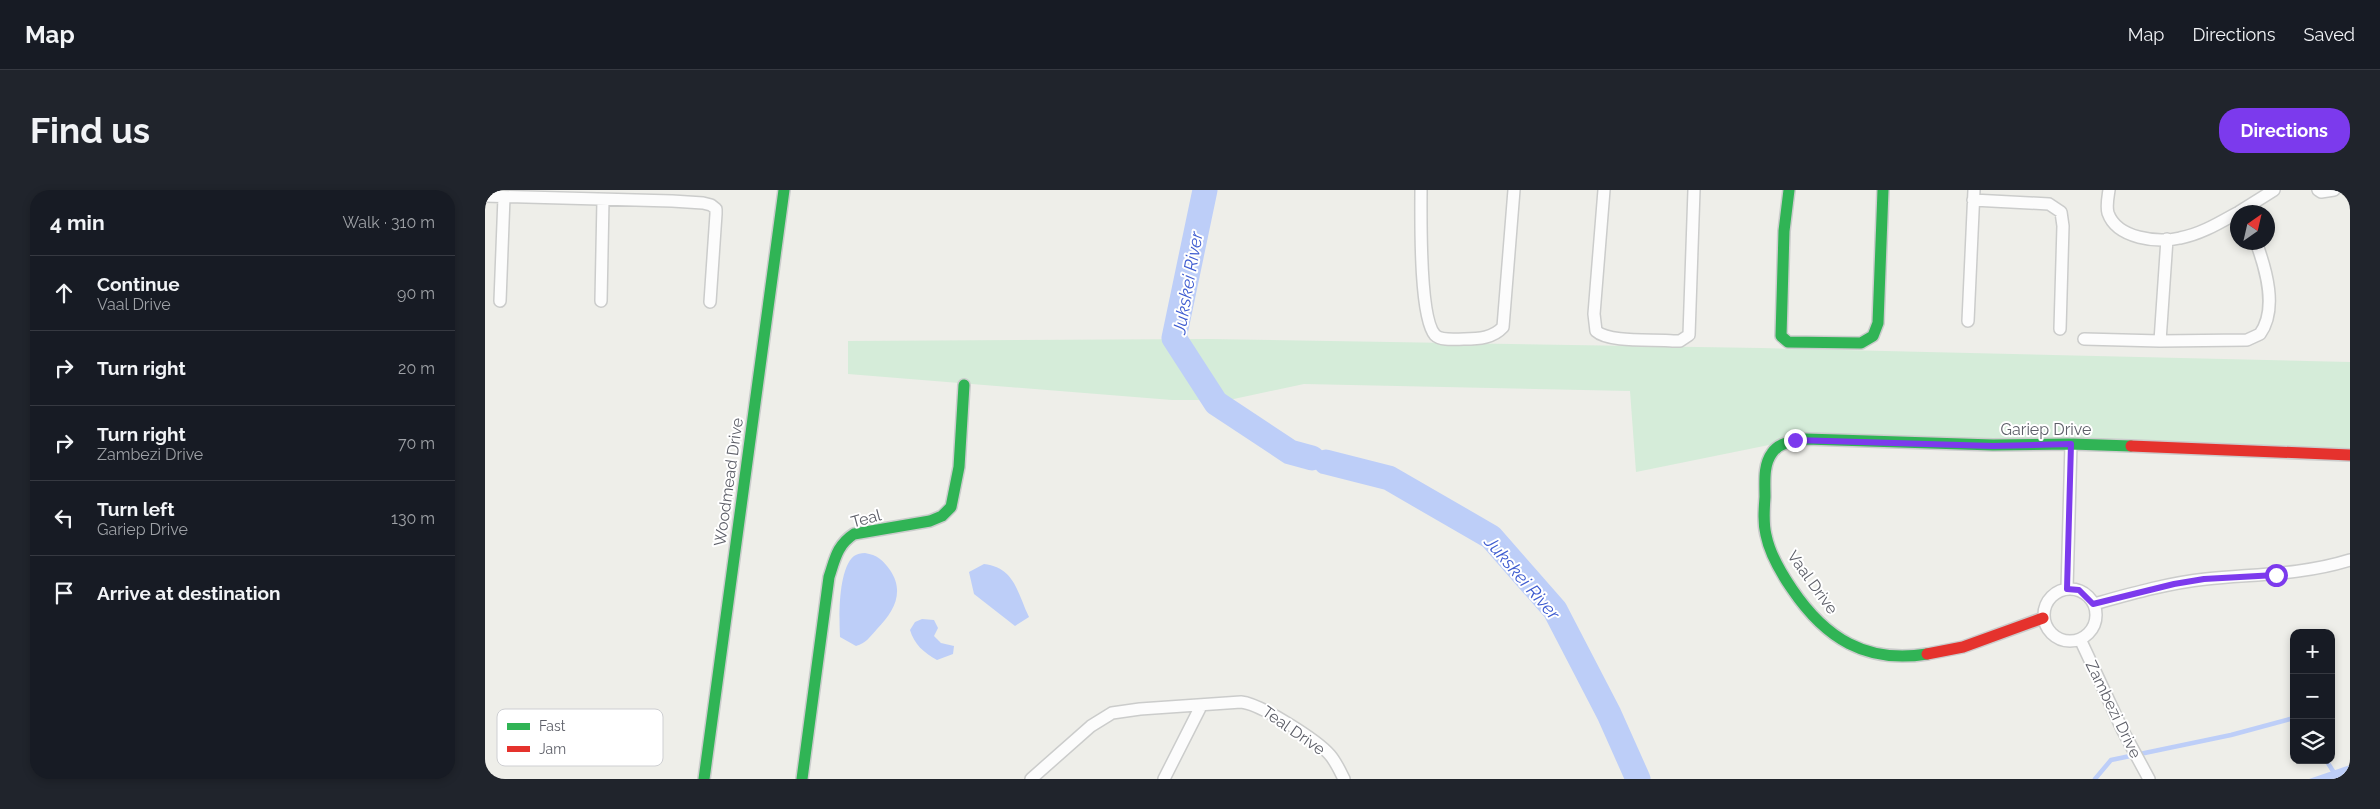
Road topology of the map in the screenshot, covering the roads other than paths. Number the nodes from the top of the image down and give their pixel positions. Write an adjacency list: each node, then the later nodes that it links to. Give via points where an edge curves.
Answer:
1 (785, 190): 40 (street, Woodmead Drive)
2 (1421, 190): 3 (street, via 1421,263 1429,325 1441,338 1474,339 1497,333 1503,327)
3 (1514, 190)
4 (1604, 190): 5 (street, via 1594,314 1596,331 1601,336 1616,338 1673,341 1689,335)
5 (1694, 190)
6 (1789, 190): 7 (street, via 1784,231 1781,336 1788,342 1870,340 1877,330)
7 (1883, 190)
8 (2109, 190): 20 (street, via 2108,213 2115,224 2139,237)
9 (2274, 190): 18 (street)
10 (2318, 190): 11 (street)
11 (2334, 190)
12 (572, 195): 16 (street); 17 (street)
13 (672, 195): 17 (street); 24 (street, via 716,209)
14 (1974, 195): 25 (street); 26 (street, via 2049,204 2061,212)
15 (485, 196): 16 (street)
16 (504, 197): 22 (street)
17 (603, 200): 23 (street)
18 (2251, 205)
19 (2230, 217): 20 (street, via 2199,232)
20 (2167, 239): 28 (street)
21 (2259, 250): 28 (street, via 2268,296 2268,318 2260,334 2247,340)
22 (500, 301)
23 (601, 301)
24 (710, 302)
25 (1968, 321)
26 (2060, 330)
27 (2084, 339): 28 (street)
28 (2160, 341)
29 (964, 385): 41 (street, Teal, via 957,488 950,508 924,523 857,534 844,541 838,551 829,577 822,621)
30 (2071, 444): 31 (street, Gariep Drive, via 1993,446 1805,440 1789,441); 32 (street, Gariep Drive); 34 (street)
31 (1774, 449): 36 (street, Vaal Drive, via 1766,466 1768,542 1780,567 1810,611 1843,640 1876,654 1932,654 1980,642)
32 (2350, 454)
33 (2350, 560): 35 (street, via 2295,573 2174,584)
34 (2067, 589): 35 (street, via 2079,590); 36 (street, via 2052,595 2046,602)
35 (2093, 604): 37 (street, via 2096,610 2094,624 2091,631)
36 (2043, 618): 37 (street, via 2052,635 2061,640)
37 (2080, 639): 39 (street, Zambezi Drive)
38 (1201, 706): 42 (street, Teal Drive, via 1120,710 1104,716); 43 (street); 44 (street, Teal Drive, via 1241,702 1267,710 1325,750)
39 (2146, 774)
40 (704, 779)
41 (802, 779)
42 (1031, 779)
43 (1164, 779)
44 (1344, 779)

